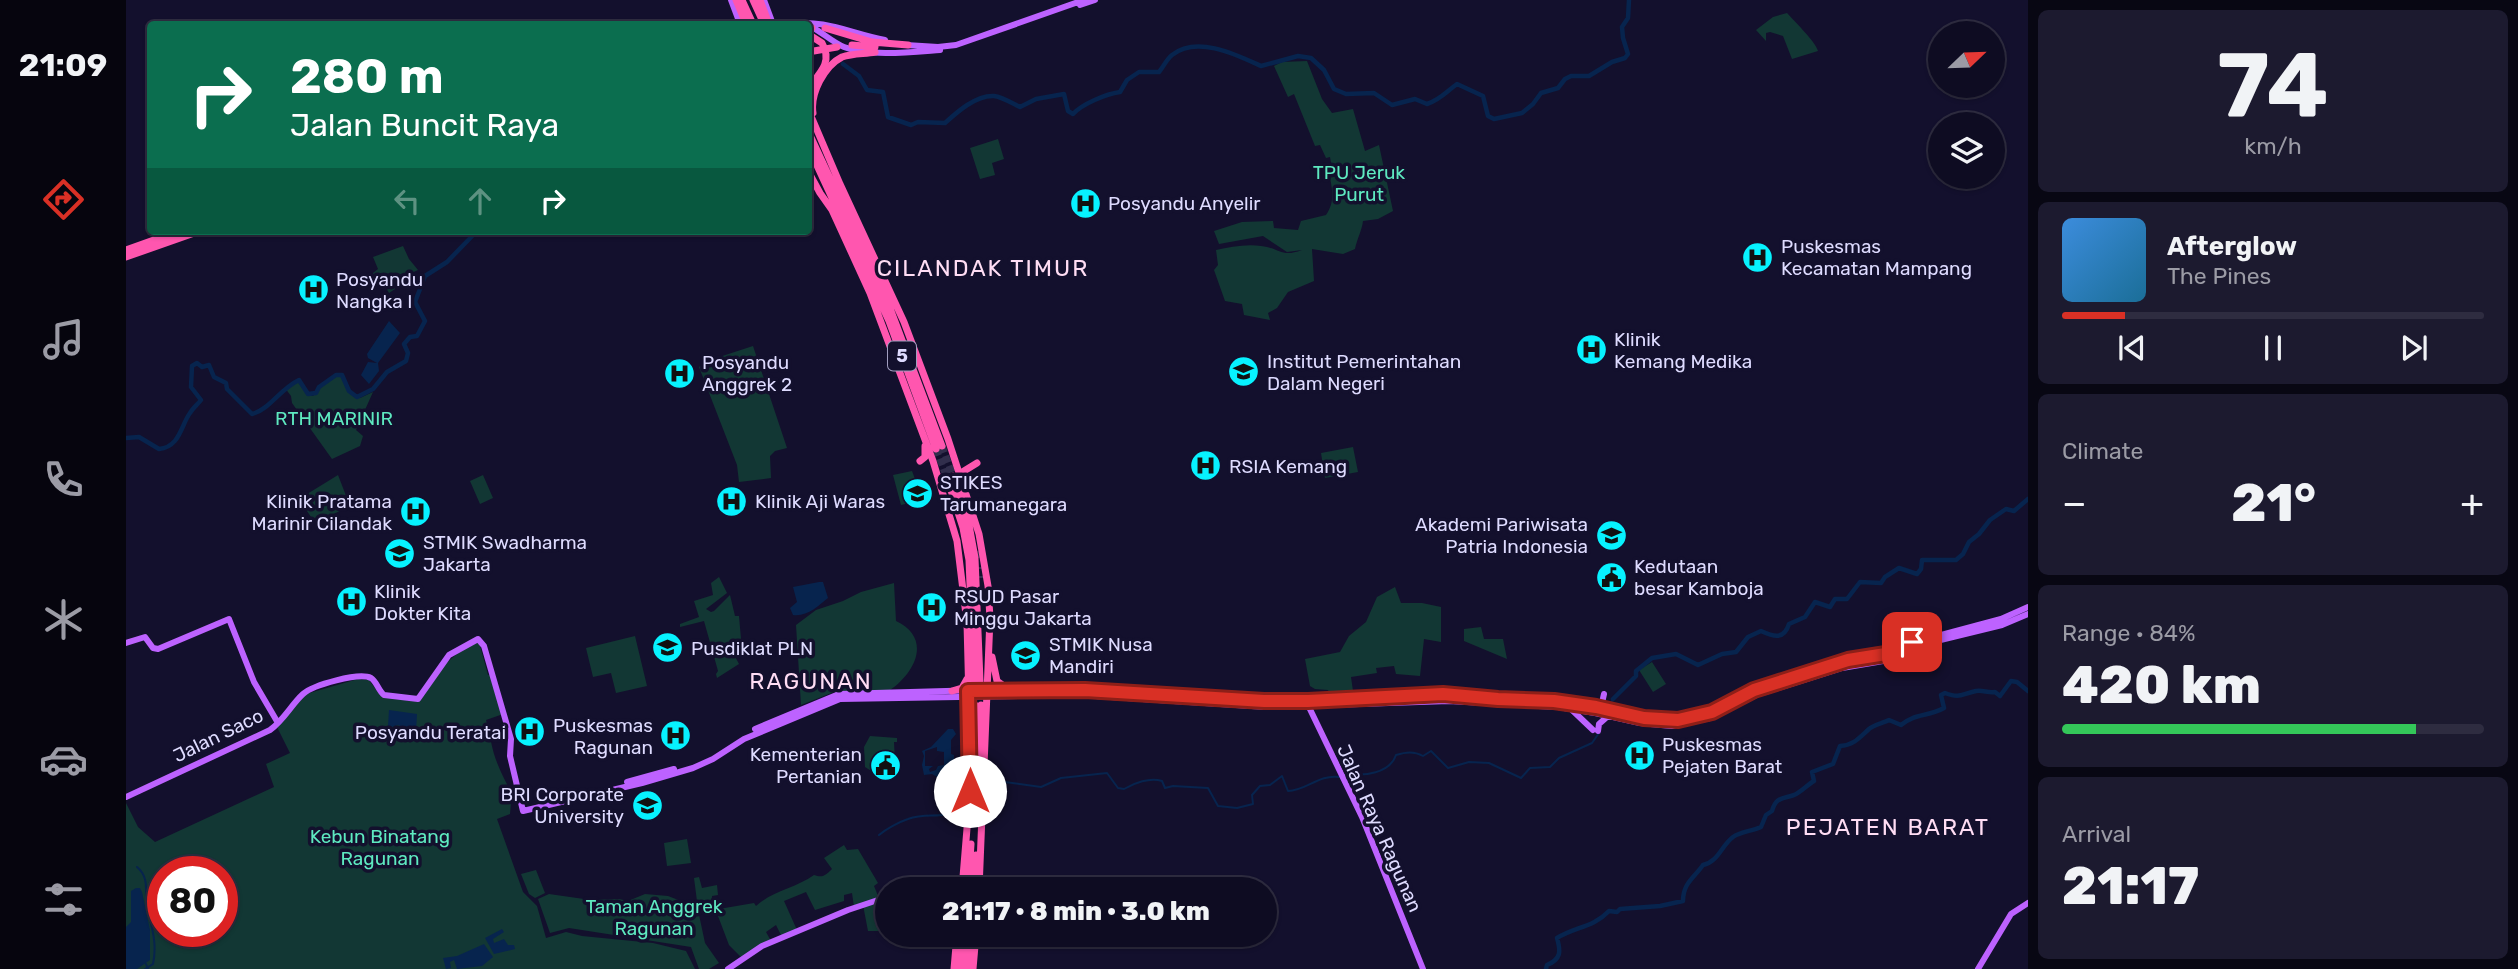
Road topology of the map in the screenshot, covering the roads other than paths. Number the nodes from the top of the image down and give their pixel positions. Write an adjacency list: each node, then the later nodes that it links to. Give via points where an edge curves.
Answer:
1 (737, 0): 5 (main road); 6 (highway)
2 (757, 0): 7 (highway)
3 (1084, 0): 10 (main road)
4 (1095, 0): 10 (main road)
5 (740, 21)
6 (748, 21)
7 (767, 21)
8 (812, 22): 16 (main road)
9 (825, 28): 16 (highway)
10 (1005, 30): 16 (main road, via 953,45)
11 (812, 32): 18 (main road, via 844,47)
12 (812, 33): 20 (highway, bridge, via 827,55 823,70)
13 (812, 35): 19 (highway, bridge, via 823,59)
14 (852, 45): 16 (highway)
15 (837, 47): 17 (highway)
16 (907, 48): 18 (main road)
17 (812, 51)
18 (875, 52): 21 (highway, via 841,58 827,73 812,102)
19 (812, 74)
20 (812, 83)
21 (812, 129): 26 (highway, 5); 27 (highway, via 837,186); 34 (highway, via 904,322)
22 (812, 153): 26 (highway, 5)
23 (812, 161): 27 (highway)
24 (812, 171): 28 (highway)
25 (812, 181): 28 (highway)
26 (828, 181): 27 (highway, 5)
27 (836, 197): 31 (highway, 5); 32 (highway, 5)
28 (830, 206): 35 (highway, via 870,293)
29 (170, 235): 33 (highway)
30 (187, 235): 33 (highway)
31 (852, 239): 35 (highway); 38 (highway, 5, via 889,321)
32 (860, 243): 34 (highway); 38 (highway, 5, via 901,335)
33 (126, 254)
34 (924, 378): 37 (highway)
35 (911, 403): 36 (highway)
36 (924, 438): 38 (highway); 40 (highway, via 926,454)
37 (948, 439): 38 (highway, via 943,450 935,452); 39 (highway)
38 (935, 448): 43 (highway)
39 (952, 451): 41 (highway); 44 (highway)
40 (920, 461)
41 (965, 463)
42 (978, 463): 44 (highway, via 964,471)
43 (947, 480): 44 (highway, via 946,475 953,472); 46 (highway); 53 (highway, via 969,525); 54 (highway, via 969,560)
44 (963, 481): 45 (highway)
45 (969, 500): 47 (highway); 51 (highway, via 983,552)
46 (949, 511): 54 (highway, via 965,559); 55 (highway, via 959,549)
47 (978, 551)
48 (980, 570): 53 (highway)
49 (2028, 607): 63 (main road, via 1892,653 1848,660 1754,690)
50 (2028, 614): 63 (main road)
51 (990, 642): 55 (highway); 56 (highway, via 996,680)
52 (126, 643): 67 (main road, via 145,637 158,649 229,619 254,682)
53 (980, 653): 55 (highway)
54 (974, 667): 55 (highway)
55 (975, 678): 57 (highway); 61 (highway); 61 (highway)
56 (1017, 689): 61 (main road); 62 (main road)
57 (952, 691): 61 (main road); 68 (main road, via 835,695 738,737 700,761)
58 (1604, 694): 66 (main road, via 1602,703)
59 (998, 695): 61 (highway); 62 (main road)
60 (959, 696): 61 (highway); 68 (main road, via 838,700 736,743 704,764)
61 (978, 701): 70 (highway); 71 (highway); 74 (highway)
62 (1307, 706): 64 (main road, via 1434,701); 65 (main road, via 1443,694 1554,701); 86 (main road, Jalan Raya Ragunan, via 1370,836)
63 (1730, 706): 66 (main road, via 1678,720)
64 (1570, 709): 65 (main road); 66 (main road, via 1596,731)
65 (1595, 710): 66 (main road)
66 (1611, 714)
67 (278, 723): 68 (main road, Jalan Saco, via 306,691 348,678 369,677 384,695 418,699 449,655 478,639 484,646 511,739 510,756 523,809); 69 (main road, Jalan Saco)
68 (630, 783)
69 (126, 797)
70 (977, 800): 72 (highway); 73 (highway)
71 (963, 877)
72 (969, 877)
73 (974, 877)
74 (979, 877)
75 (875, 901): 81 (main road, via 767,944)
76 (2028, 903): 87 (main road, via 2011,914)
77 (956, 947): 82 (highway)
78 (963, 947): 83 (highway)
79 (969, 947): 84 (highway)
80 (975, 947): 85 (highway)
81 (728, 969)
82 (954, 969)
83 (961, 969)
84 (967, 969)
85 (973, 969)
86 (1422, 969)
87 (1978, 969)

